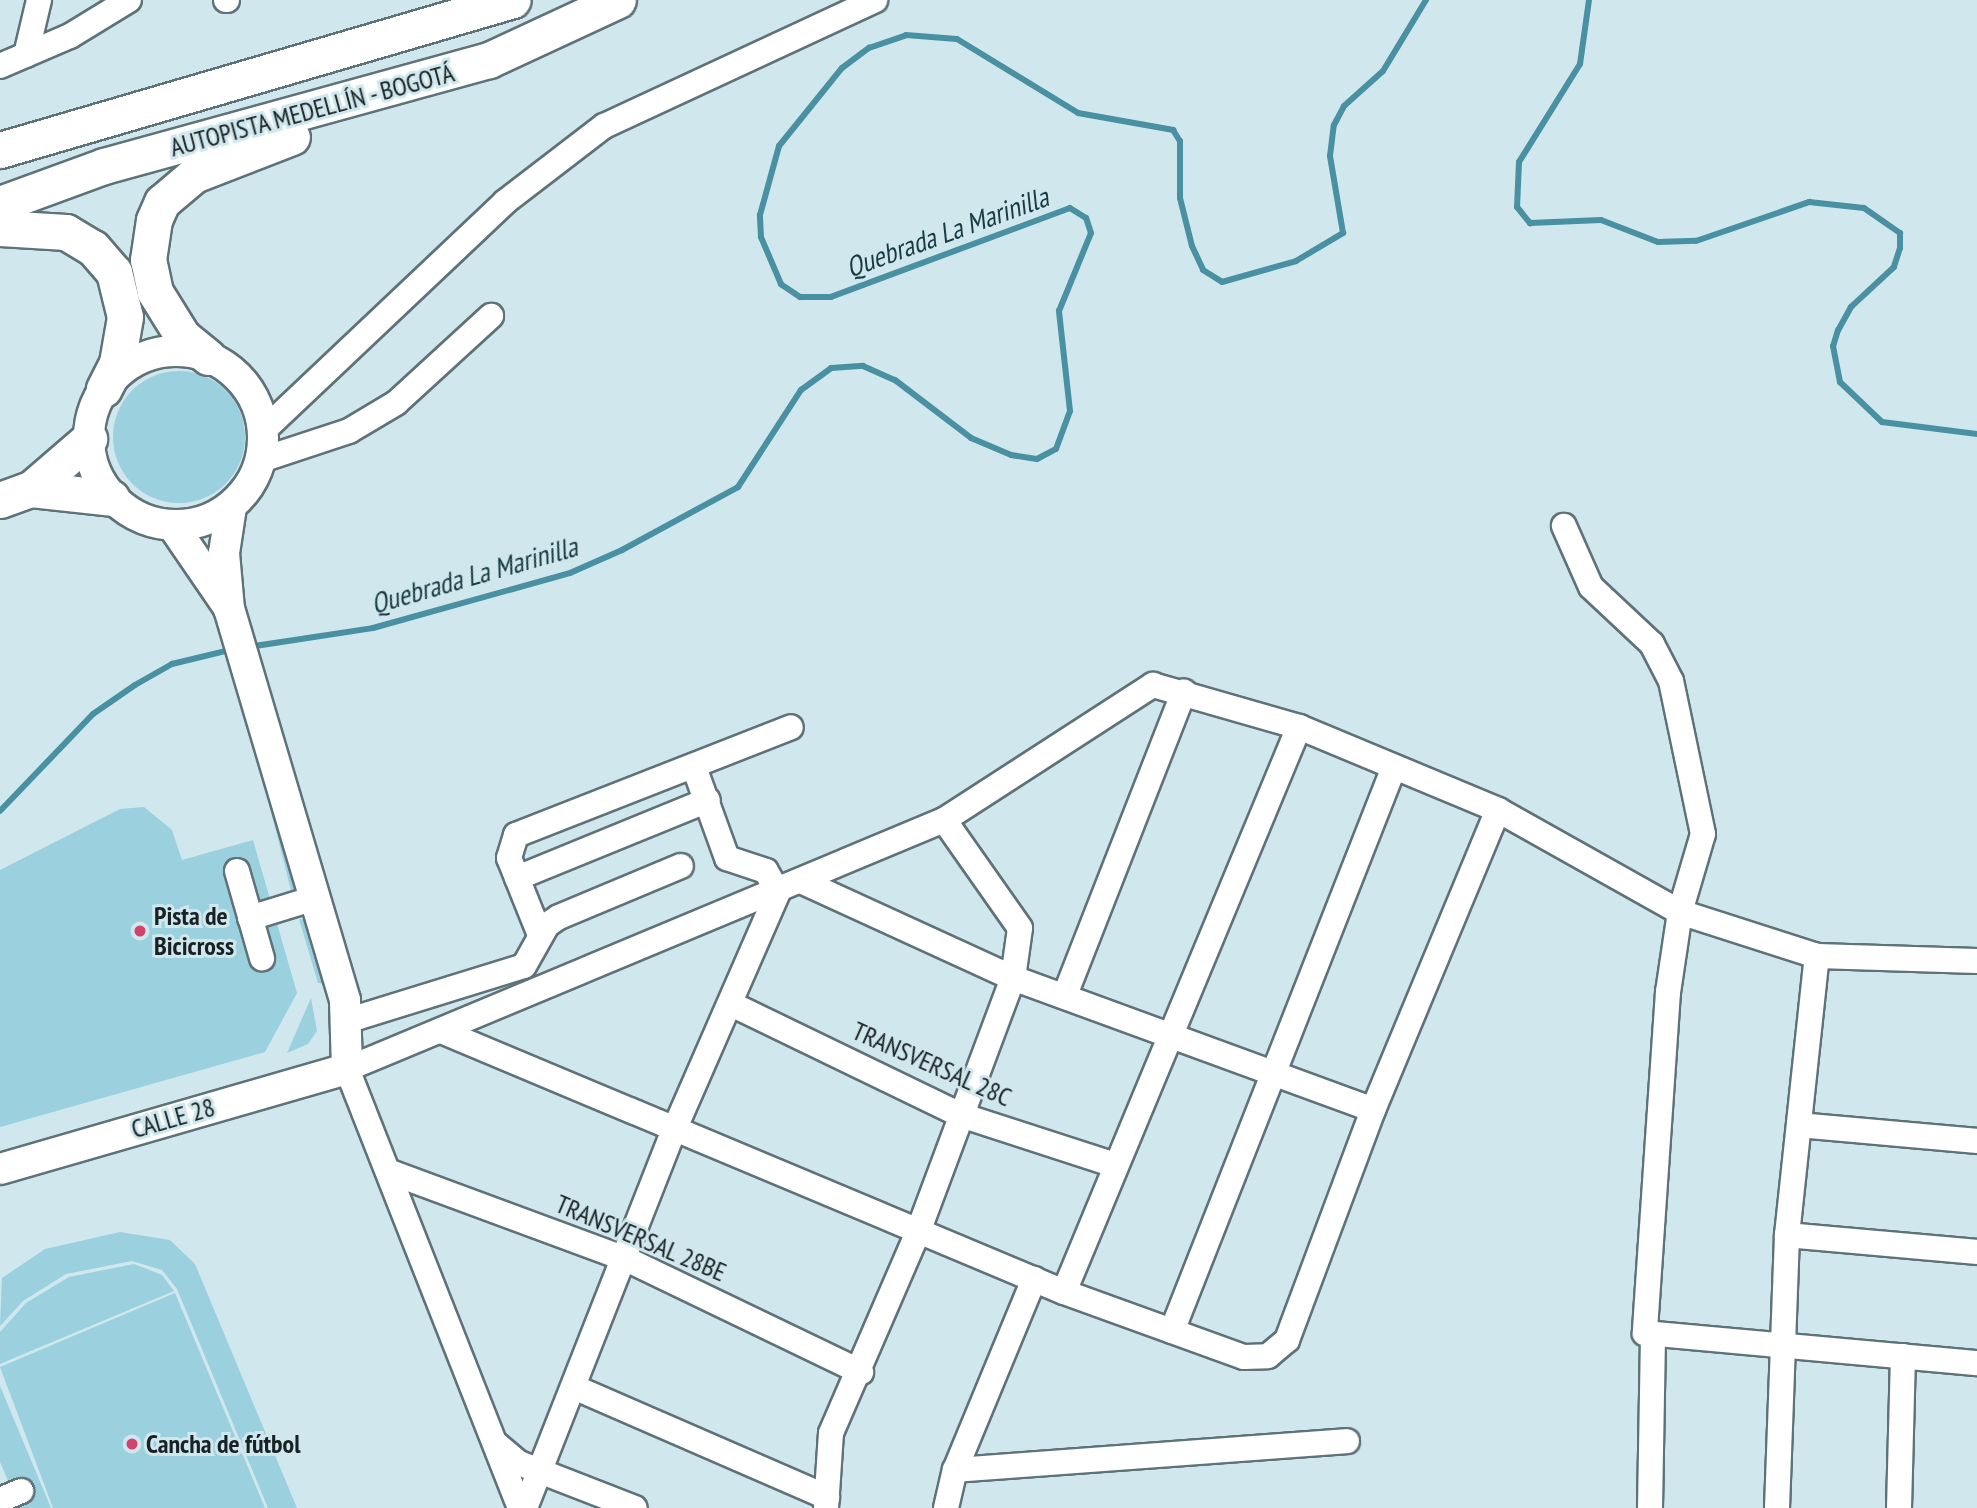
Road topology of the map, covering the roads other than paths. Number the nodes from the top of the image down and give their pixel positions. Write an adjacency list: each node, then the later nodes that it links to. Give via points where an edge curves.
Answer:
1 (39, 0): 6 (street)
2 (129, 0): 6 (street)
3 (513, 0): 9 (highway, AUTOPISTA MEDELLÍN - BOGOTÁ)
4 (618, 0): 8 (highway, AUTOPISTA MEDELLÍN - BOGOTÁ, via 489,60)
5 (875, 0): 15 (street, via 604,126 505,202)
6 (26, 55): 7 (street)
7 (0, 66)
8 (398, 88): 10 (highway, AUTOPISTA MEDELLÍN - BOGOTÁ, via 104,166); 13 (highway, via 194,175 162,202 149,239 151,277 171,321)
9 (0, 150)
10 (0, 204)
11 (0, 228): 14 (highway, via 66,232 109,265 121,284 125,317 117,363)
12 (491, 316): 17 (street, via 396,403 349,431)
13 (208, 356): 14 (main road, via 186,351 141,358); 15 (main road, via 247,386)
14 (104, 389): 16 (main road)
15 (264, 430): 17 (main road)
16 (89, 439): 18 (highway); 19 (main road, via 91,460)
17 (261, 460): 20 (main road)
18 (15, 494): 19 (highway)
19 (112, 498): 21 (main road, via 140,517)
20 (230, 507): 21 (main road); 23 (main road, via 224,553)
21 (173, 526): 23 (main road)
22 (1564, 526): 38 (street, via 1591,587 1652,644 1671,681 1703,834)
23 (233, 619): 37 (main road)
24 (1184, 691): 26 (street); 31 (street, via 1153,685); 45 (street)
25 (791, 727): 27 (street)
26 (1299, 727): 28 (street); 49 (street)
27 (694, 767): 29 (street); 34 (street, via 516,835 509,858)
28 (1394, 767): 30 (street); 51 (street)
29 (708, 800): 34 (street); 36 (street, via 727,858 766,871)
30 (1498, 810): 38 (street); 52 (street)
31 (944, 820): 35 (street); 44 (street, via 1020,928)
32 (681, 866): 40 (street, via 559,917)
33 (237, 871): 39 (street)
34 (517, 878): 40 (street)
35 (801, 881): 36 (street); 44 (street)
36 (778, 892): 46 (street); 48 (street)
37 (315, 898): 39 (street); 47 (main road, via 345,1000)
38 (1680, 912): 41 (street); 67 (street, via 1668,992 1645,1333)
39 (250, 918): 42 (street)
40 (540, 935): 47 (street, via 524,966)
41 (1817, 956): 43 (street); 54 (street)
42 (262, 958)
43 (1977, 961)
44 (1013, 978): 45 (street); 53 (street)
45 (1065, 995): 49 (street)
46 (731, 1004): 53 (street, TRANSVERSAL 28C); 55 (street)
47 (343, 1022): 50 (main road)
48 (441, 1031): 50 (street); 55 (street)
49 (1166, 1038): 51 (street); 57 (street)
50 (346, 1069): 58 (main road, CALLE 28); 59 (street)
51 (1276, 1073): 52 (street); 66 (street)
52 (1373, 1110): 66 (street, via 1287,1340 1268,1356 1244,1357)
53 (961, 1115): 57 (street, TRANSVERSAL 28C); 60 (street)
54 (1799, 1125): 56 (street); 61 (street)
55 (675, 1128): 60 (street); 63 (street)
56 (1977, 1141)
57 (1115, 1165): 65 (street)
58 (0, 1169)
59 (393, 1173): 63 (street, TRANSVERSAL 28BE); 73 (street)
60 (918, 1232): 64 (street); 71 (street)
61 (1787, 1235): 62 (street); 68 (street)
62 (1977, 1252)
63 (626, 1258): 71 (street, TRANSVERSAL 28BE); 72 (street)
64 (1034, 1279): 65 (street); 76 (street)
65 (1065, 1292): 66 (street)
66 (1172, 1331)
67 (1653, 1334): 68 (street); 81 (street)
68 (1783, 1346): 69 (street); 82 (street)
69 (1903, 1356): 70 (street); 83 (street)
70 (1977, 1363)
71 (861, 1372): 77 (street, via 831,1433)
72 (576, 1388): 75 (street); 77 (street)
73 (492, 1440): 75 (street, via 504,1454); 78 (street)
74 (1347, 1441): 76 (street)
75 (541, 1469): 78 (street); 79 (street)
76 (955, 1470): 80 (street)
77 (826, 1502)
78 (522, 1508)
79 (635, 1508)
80 (946, 1508)
81 (1650, 1508)
82 (1777, 1508)
83 (1899, 1508)

